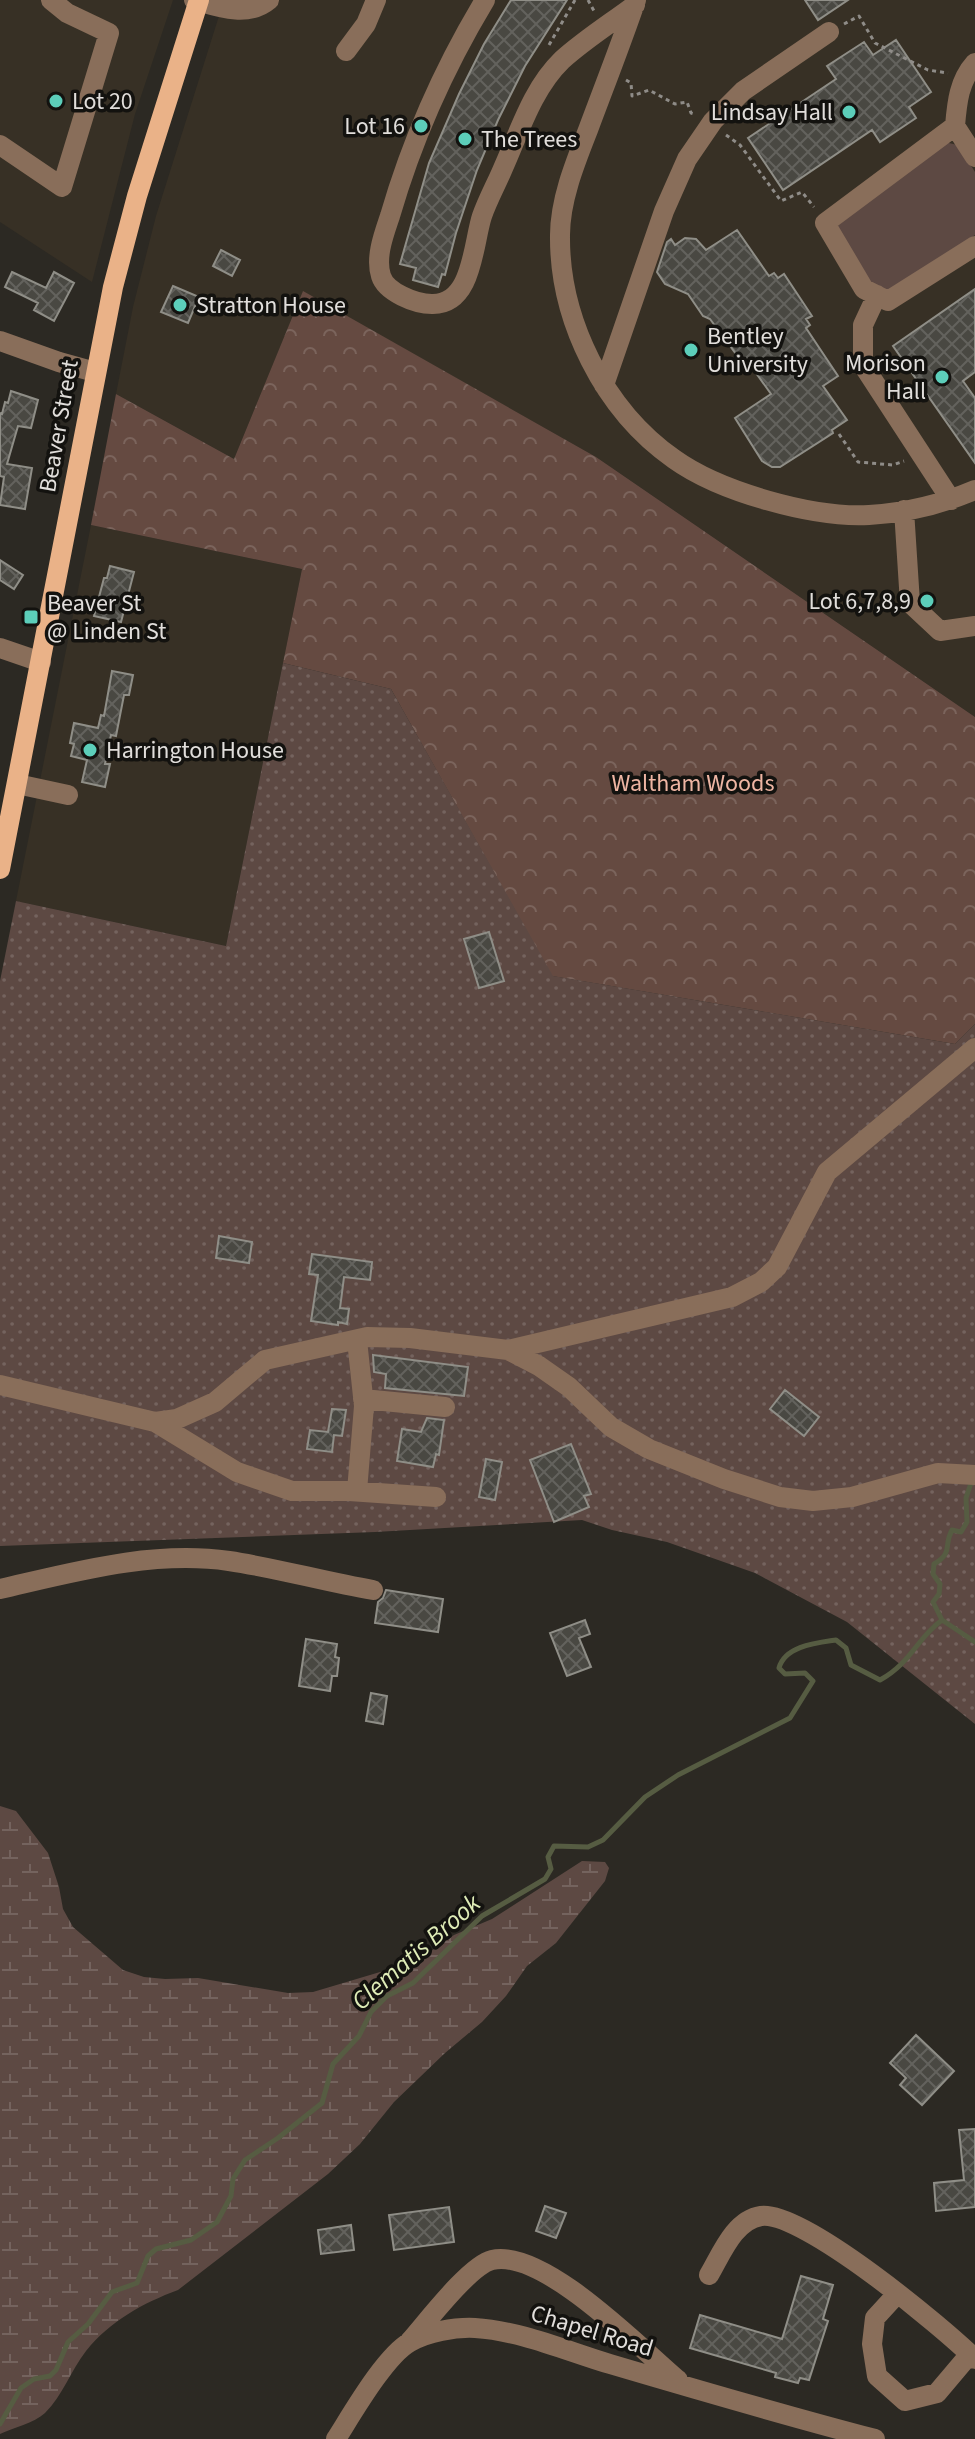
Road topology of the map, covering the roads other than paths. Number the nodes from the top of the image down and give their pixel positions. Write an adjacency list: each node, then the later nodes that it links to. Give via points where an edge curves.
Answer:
1 (51, 0): 11 (street, via 109,33 62,187)
2 (197, 0): 3 (street, via 244,10); 16 (main road, Beaver Street, via 128,230)
3 (269, 0)
4 (376, 0): 8 (street)
5 (485, 0): 6 (street, via 419,131 379,255 381,277 394,292 432,304 460,289 470,271 482,217 539,88 561,61)
6 (636, 3): 17 (street, via 576,160 559,234 569,311)
7 (829, 32): 17 (street, via 743,91 713,121 687,159)
8 (346, 51)
9 (970, 69): 10 (street, via 957,102)
10 (955, 126): 12 (street); 14 (street, via 825,223 864,289)
11 (0, 145)
12 (975, 157)
13 (975, 246): 14 (street, via 888,301)
14 (877, 295): 19 (street, via 863,325 863,365)
15 (0, 341): 16 (street)
16 (95, 372): 23 (main road, Beaver Street)
17 (604, 385): 20 (street, via 638,427 674,459 717,483 811,510 867,515)
18 (975, 490): 19 (street)
19 (951, 500): 20 (street)
20 (904, 510): 21 (street, via 910,603 940,631)
21 (975, 626)
22 (0, 648): 23 (street)
23 (41, 662): 24 (main road, Beaver Street)
24 (17, 784): 25 (street); 26 (main road, Beaver Street)
25 (68, 795)
26 (0, 869)
27 (975, 1048): 29 (street, via 827,1172 777,1267 761,1282 732,1297)
28 (357, 1340): 29 (street, via 410,1338); 31 (street); 33 (street, via 265,1360 215,1402 177,1419)
29 (508, 1350): 34 (street, via 569,1387 611,1427 649,1449 780,1497 852,1497 917,1477)
30 (0, 1385): 33 (street)
31 (363, 1399): 32 (street); 35 (street)
32 (445, 1407)
33 (155, 1422): 35 (street, via 264,1482 292,1491)
34 (968, 1474)
35 (357, 1491): 36 (street)
36 (436, 1497)
37 (0, 1589): 38 (street, via 98,1566 191,1559 228,1561)
38 (373, 1590)
39 (709, 2275): 40 (street, via 733,2235 761,2216 805,2231)
40 (897, 2294): 42 (street); 42 (street, via 875,2318 872,2344 877,2376 905,2401 937,2393)
41 (409, 2342): 43 (street, Chapel Road, via 453,2329 499,2331); 43 (street, via 470,2273 491,2260 522,2262 559,2279); 44 (street)
42 (972, 2357)
43 (684, 2385): 45 (street, Chapel Road)
44 (336, 2439)
45 (875, 2439)

